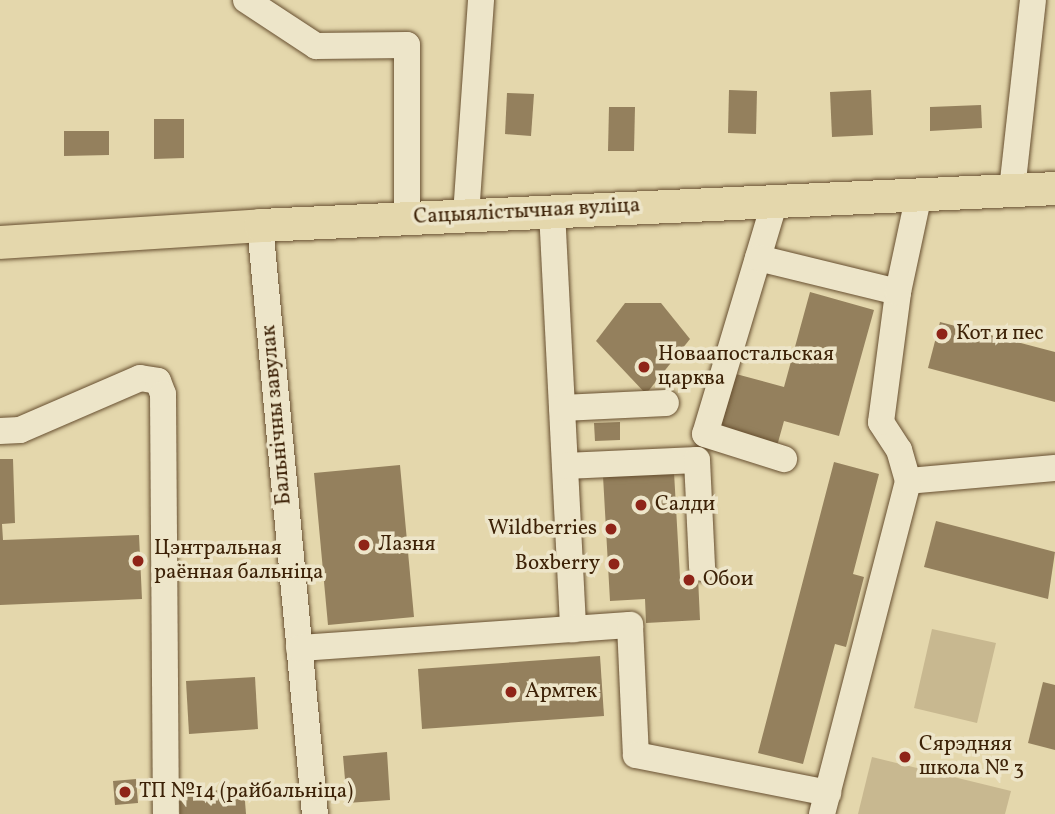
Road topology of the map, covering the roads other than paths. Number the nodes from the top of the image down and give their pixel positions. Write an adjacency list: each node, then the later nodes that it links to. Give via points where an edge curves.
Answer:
1 (246, 0): 10 (street, via 316,46 407,45)
2 (481, 0): 9 (street)
3 (1033, 0): 5 (street)
4 (1055, 188): 5 (main road, Сацыялістычная вуліца)
5 (1013, 190): 6 (main road, Сацыялістычная вуліца)
6 (919, 194): 7 (main road, Сацыялістычная вуліца); 14 (street)
7 (775, 201): 8 (main road, Сацыялістычная вуліца); 13 (street)
8 (552, 211): 9 (main road, Сацыялістычная вуліца); 16 (street)
9 (466, 215): 10 (main road, Сацыялістычная вуліца)
10 (407, 218): 11 (main road, Сацыялістычная вуліца)
11 (260, 225): 12 (main road, Сацыялістычная вуліца); 26 (street, Бальнічны завулак)
12 (0, 242)
13 (758, 258): 14 (street); 18 (street)
14 (898, 292): 23 (street, via 881,422 900,450)
15 (666, 403): 16 (street)
16 (562, 408): 21 (street)
17 (0, 431): 28 (street, via 20,430 140,378 158,381 163,394)
18 (705, 434): 19 (street); 20 (street)
19 (784, 459)
20 (697, 460): 21 (street); 24 (street)
21 (565, 466): 25 (street)
22 (1055, 468): 23 (street)
23 (908, 481): 27 (street)
24 (702, 568)
25 (573, 629): 26 (street); 27 (street, via 630,625 636,755)
26 (299, 648): 29 (street, Бальнічны завулак)
27 (825, 804)
28 (166, 814)
29 (316, 814)

